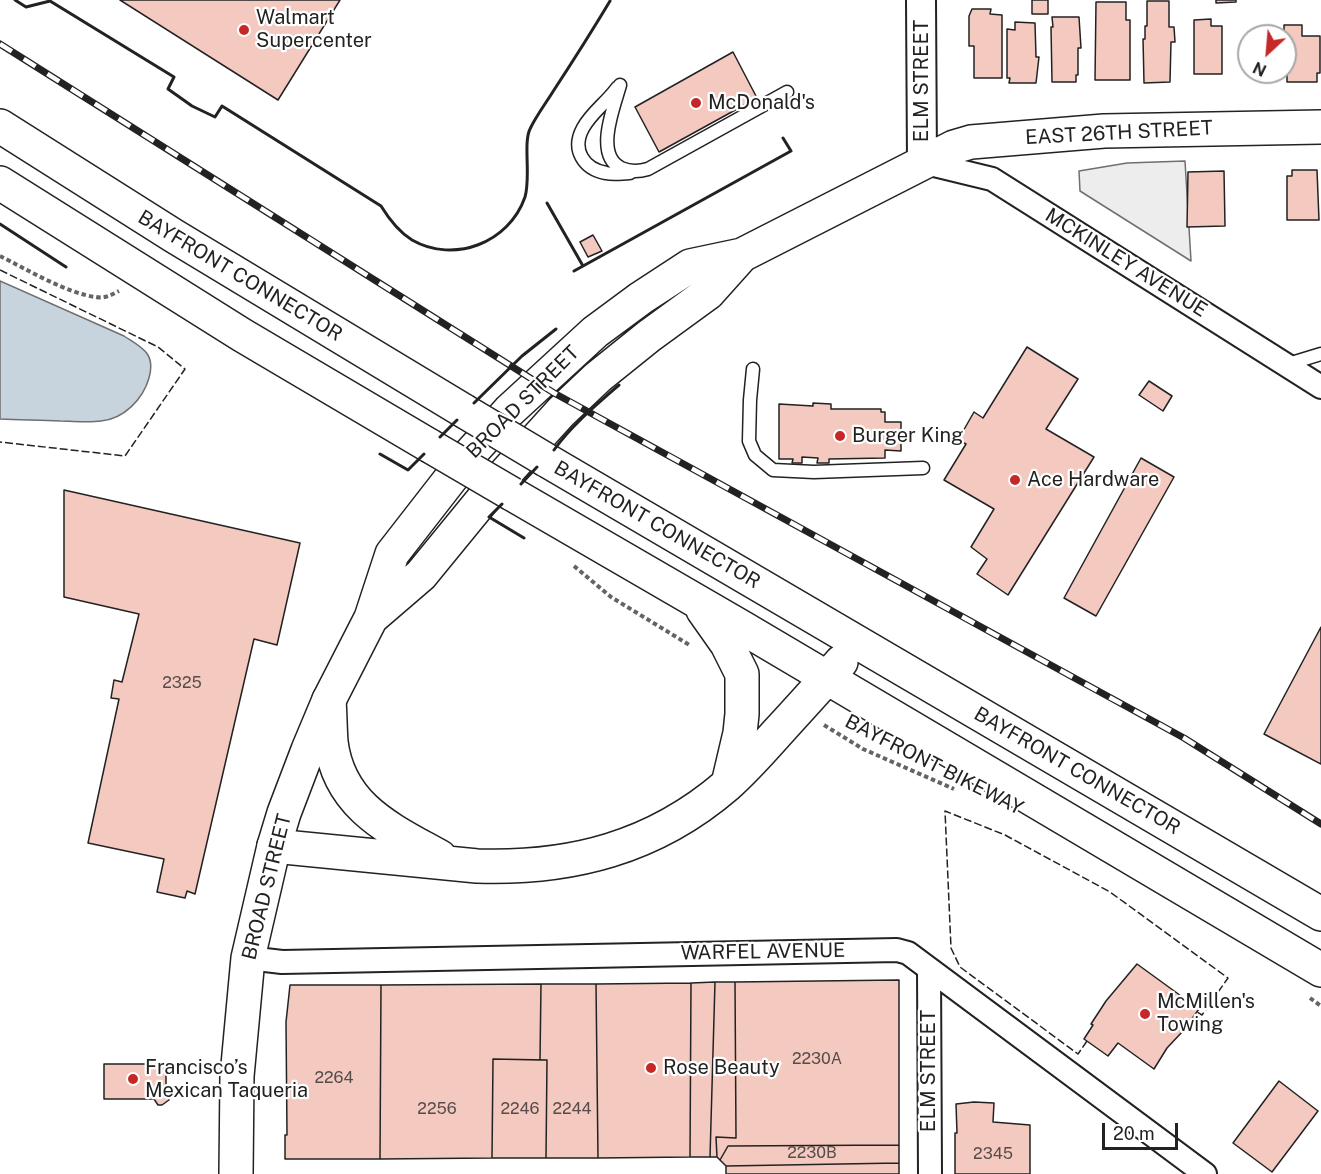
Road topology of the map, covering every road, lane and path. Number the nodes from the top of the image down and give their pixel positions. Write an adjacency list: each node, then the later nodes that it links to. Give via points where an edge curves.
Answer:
1 (921, 0): 5 (street, ELM STREET)
2 (787, 92): 6 (lane)
3 (0, 126): 17 (main road, BAYFRONT CONNECTOR, bridge, via 433,393)
4 (1321, 127): 5 (main road, EAST 26TH STREET, via 1146,129 982,141 954,147)
5 (922, 162): 11 (street, MCKINLEY AVENUE, via 992,179); 20 (main road, BROAD STREET, via 742,255 690,266 595,332 516,404 462,463 392,554 371,618)
6 (639, 172): 6 (lane, via 611,162 607,152 620,85 584,126 578,148 582,160 595,170 608,174)
7 (0, 183): 16 (main road, bridge, via 242,335)
8 (0, 256): 9 (path, via 96,297)
9 (119, 291)
10 (1321, 354): 11 (lane)
11 (1285, 365): 13 (street, MCKINLEY AVENUE)
12 (753, 369): 14 (lane, via 749,441 755,455 773,470)
13 (1321, 387)
14 (923, 468)
15 (565, 558): 18 (path, via 610,597)
16 (698, 602): 19 (main road); 22 (main road, via 742,674 740,733)
17 (859, 643): 19 (main road); 26 (main road, BAYFRONT CONNECTOR)
18 (695, 649)
19 (827, 678): 21 (main road); 29 (main road)
20 (329, 700): 24 (main road, BROAD STREET); 25 (main road, via 334,758 354,798 378,821)
21 (799, 709): 22 (main road); 23 (path, BAYFRONT BIKEWAY, via 863,749)
22 (728, 784): 25 (main road, via 676,821 612,851 542,865)
23 (960, 793)
24 (274, 846): 25 (main road); 27 (main road, BROAD STREET)
25 (453, 863)
26 (1321, 914)
27 (248, 958): 28 (street, WARFEL AVENUE, via 282,962 880,949 908,953); 31 (main road, BROAD STREET, via 237,1076)
28 (928, 969): 32 (street, ELM STREET); 33 (street, WARFEL AVENUE)
29 (1315, 983): 30 (path)
30 (1321, 1006)
31 (236, 1174)
32 (930, 1174)
33 (1205, 1174)

